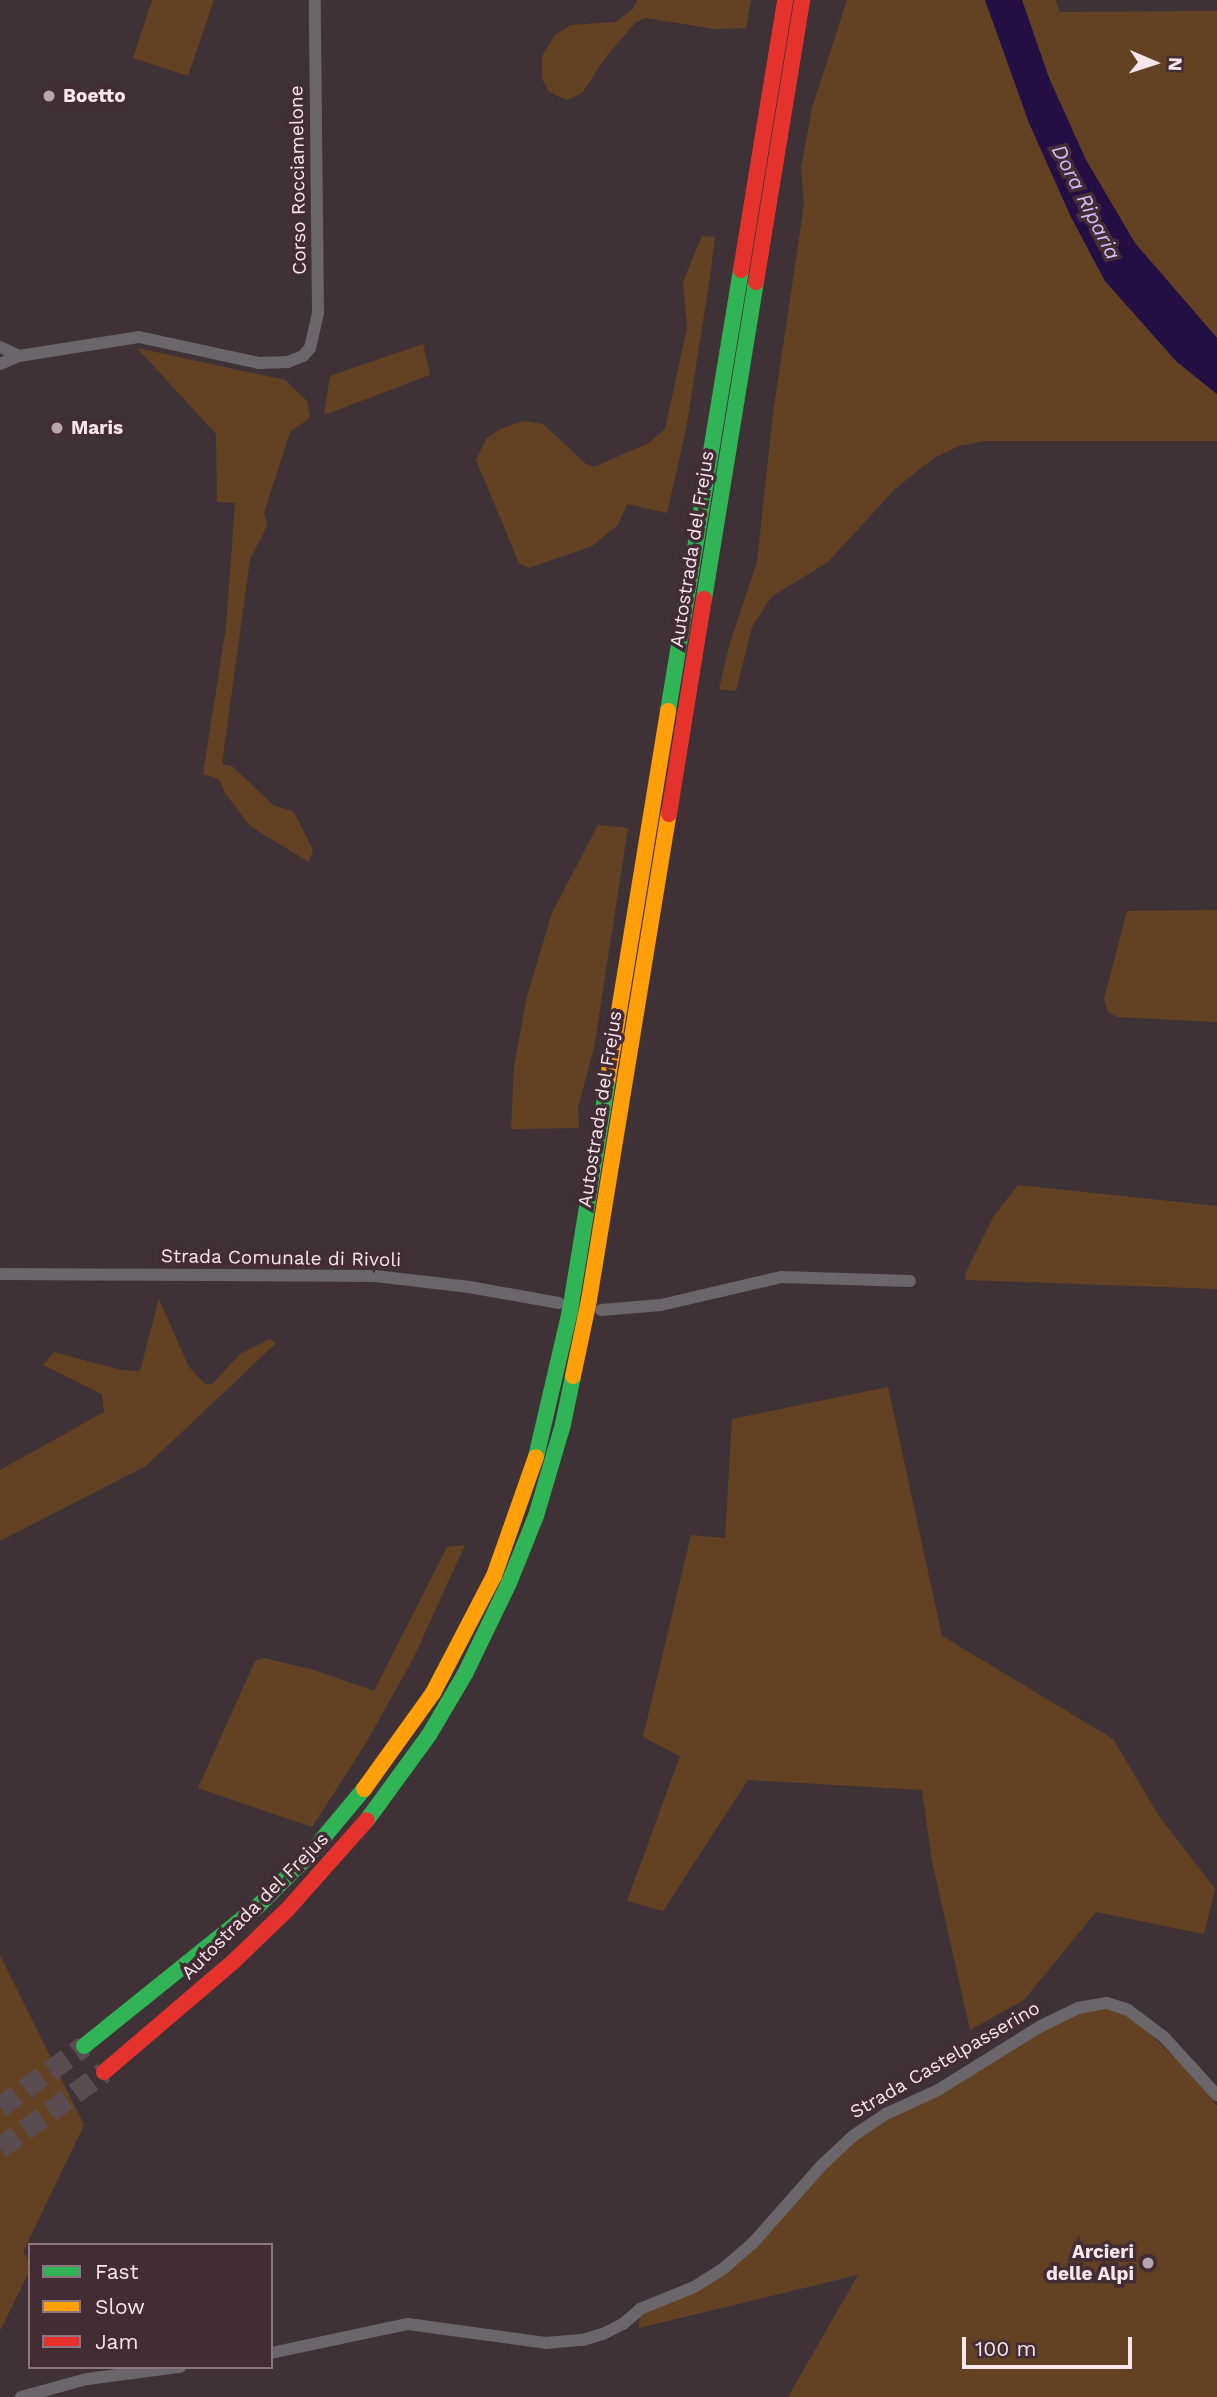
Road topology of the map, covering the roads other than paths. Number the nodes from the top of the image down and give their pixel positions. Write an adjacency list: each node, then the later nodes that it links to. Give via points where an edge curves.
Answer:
1 (785, 0): 11 (highway, Autostrada del Frejus, via 570,1311 540,1444 519,1510 494,1576 433,1693 353,1805 258,1906)
2 (802, 0): 12 (highway, Autostrada del Frejus, via 589,1300 563,1424 536,1516 470,1664 387,1796 342,1851 235,1960)
3 (313, 4): 5 (street, Corso Rocciamelone, via 318,312 314,339 303,356 288,362 259,363 139,337)
4 (0, 347): 5 (street)
5 (19, 356): 6 (street)
6 (0, 364)
7 (0, 1274): 9 (street, Strada Comunale di Rivoli, via 375,1276)
8 (909, 1281): 10 (street, via 781,1278 661,1305)
9 (559, 1303)
10 (601, 1311)
11 (85, 2046)
12 (104, 2072)
13 (1217, 2095): 14 (street, Strada Castelpasserino, via 1164,2037 1128,2010 1107,2003 1077,2008 853,2136 760,2237 724,2268 694,2287 640,2309 603,2334 546,2343 408,2325)
14 (273, 2353)
15 (165, 2369): 16 (street, via 96,2378)
16 (20, 2397)

